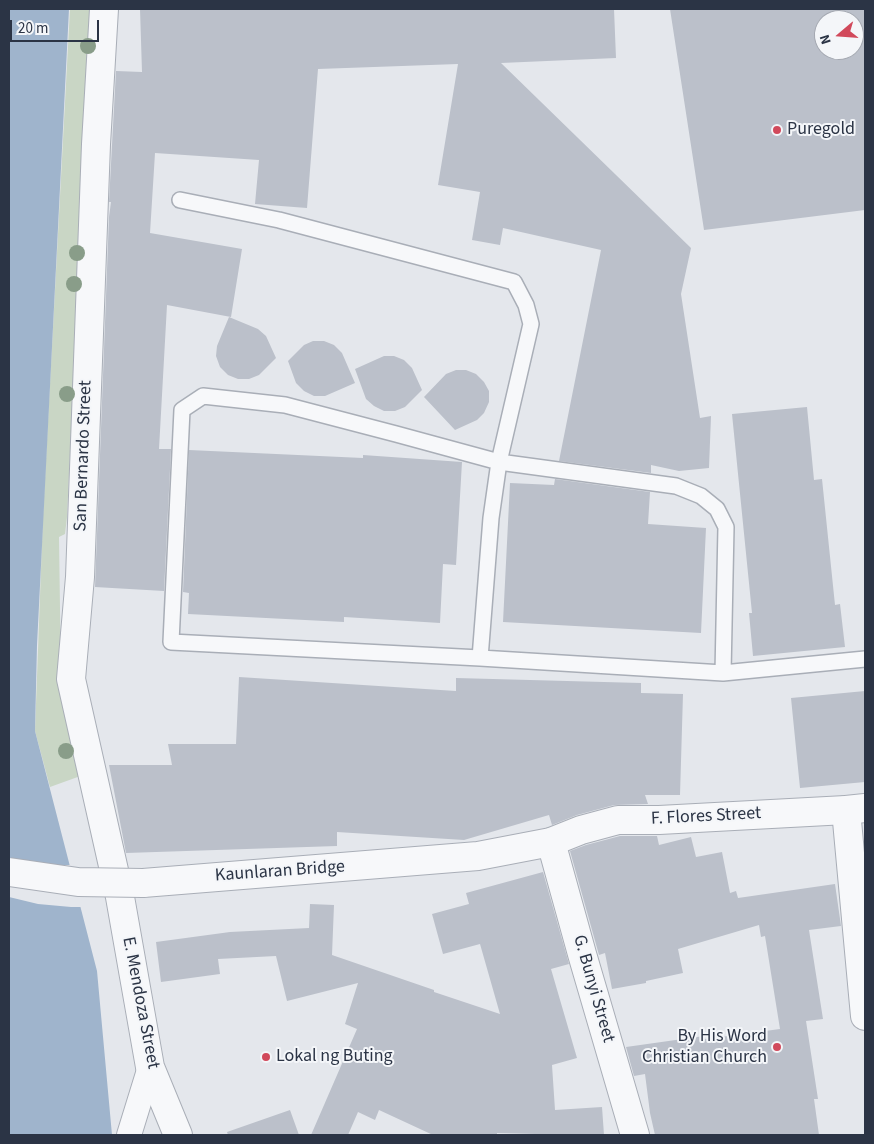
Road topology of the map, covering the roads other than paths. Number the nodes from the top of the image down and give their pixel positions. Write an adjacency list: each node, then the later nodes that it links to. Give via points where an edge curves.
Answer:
1 (104, 9): 10 (street, San Bernardo Street, via 80,578 71,680)
2 (180, 200): 3 (lane, via 279,220 514,282 531,324)
3 (498, 462): 4 (lane); 4 (lane, via 285,405 202,396 182,410 171,642); 6 (lane, via 676,486 701,496 717,509 726,527)
4 (480, 658): 6 (lane)
5 (865, 658): 6 (lane)
6 (724, 672)
7 (856, 809): 8 (street, F. Flores Street, via 618,820); 11 (street)
8 (551, 842): 9 (street, Kaunlaran Bridge, bridge, via 478,856 143,883 78,882); 15 (street, G. Bunyi Street)
9 (9, 872)
10 (120, 897): 12 (street, E. Mendoza Street)
11 (865, 1016)
12 (150, 1067): 13 (street); 14 (street, E. Mendoza Street)
13 (129, 1135)
14 (178, 1135)
15 (635, 1135)

